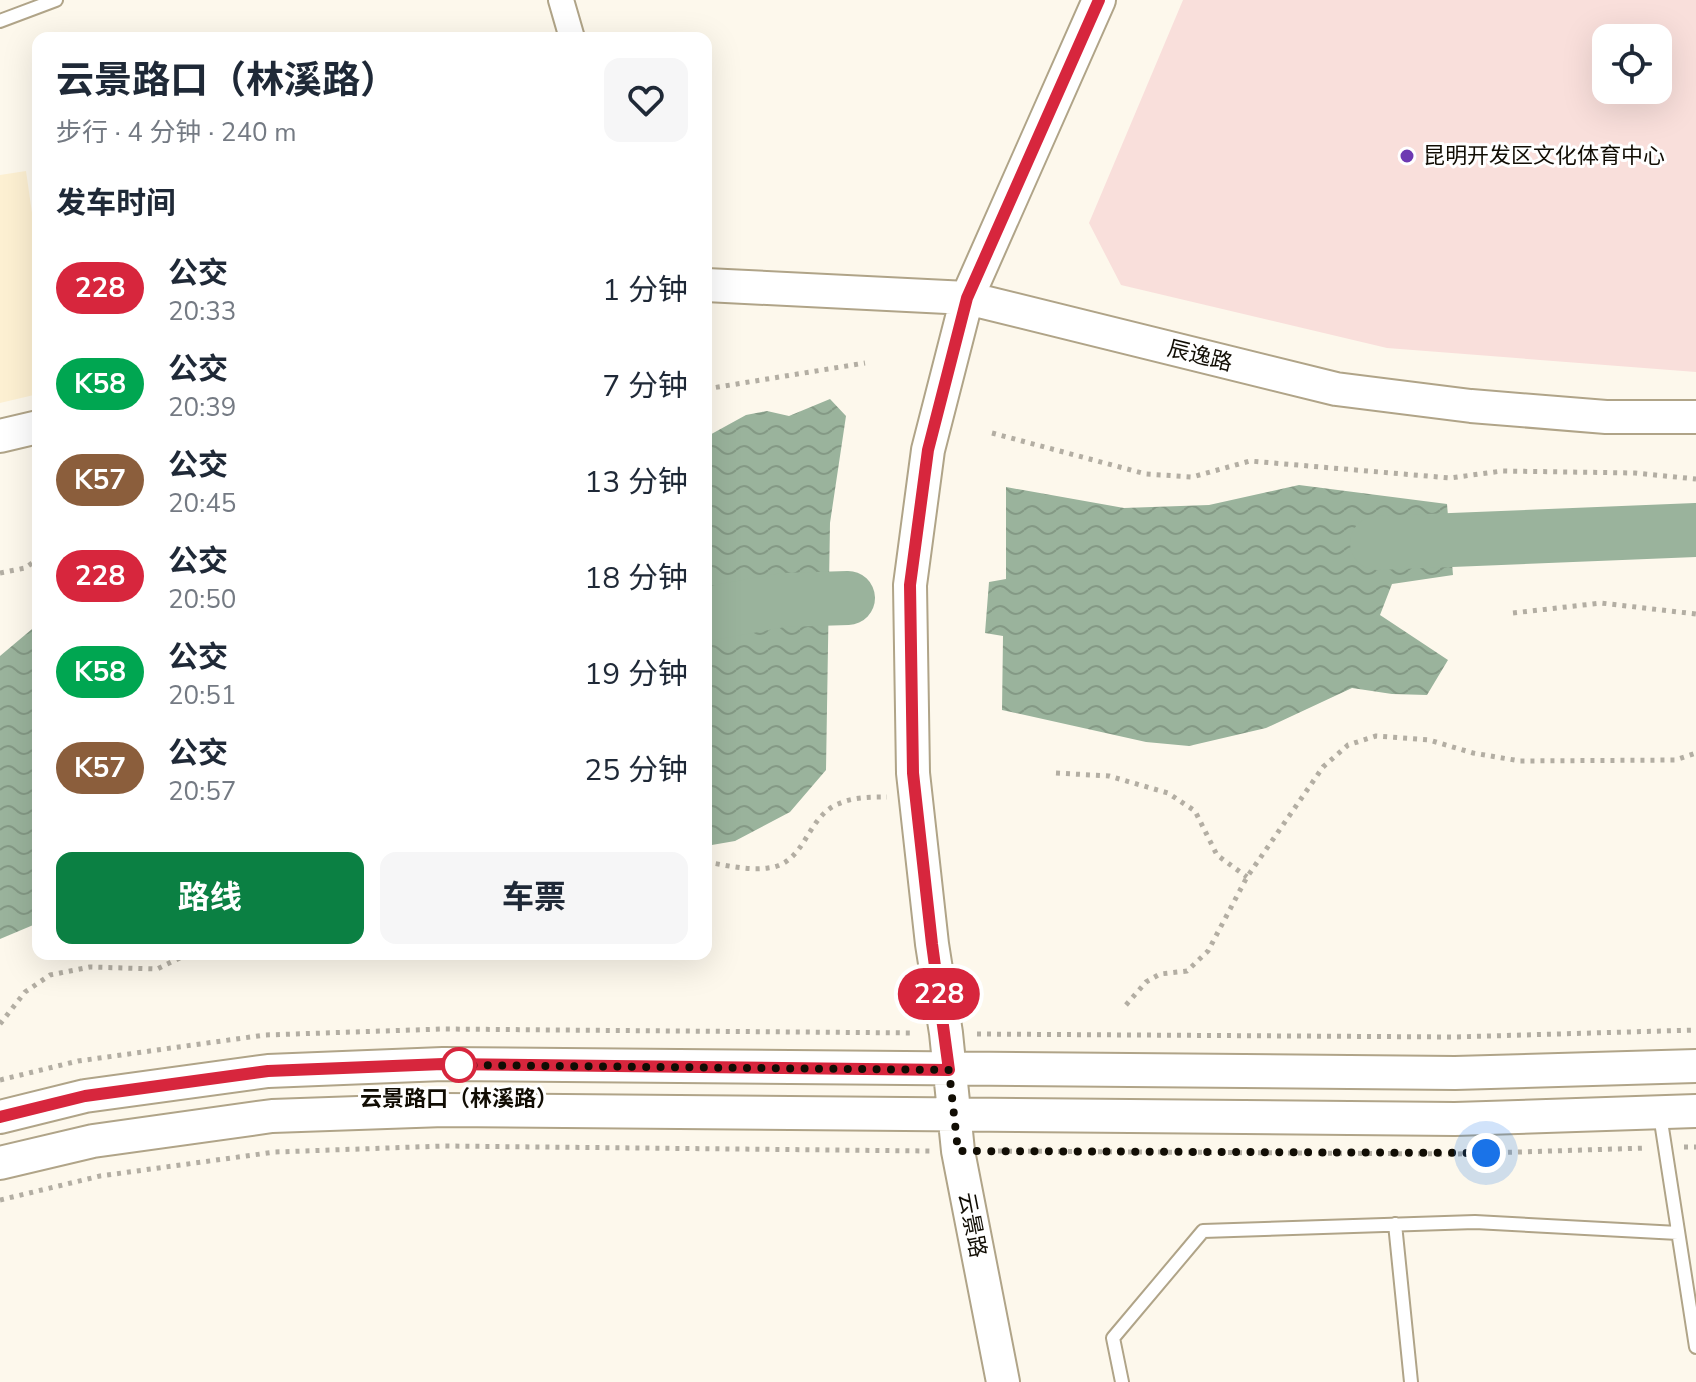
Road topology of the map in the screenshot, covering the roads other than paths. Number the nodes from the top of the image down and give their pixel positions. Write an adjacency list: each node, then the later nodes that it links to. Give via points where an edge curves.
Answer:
1 (56, 0): 4 (lane)
2 (561, 0): 5 (street)
3 (1099, 0): 7 (main road, 云景路)
4 (0, 21)
5 (570, 32)
6 (712, 285): 7 (main road, 辰逸路)
7 (967, 298): 8 (main road, 辰逸路, via 1336,389 1606,417); 12 (main road, 云景路, via 928,450 910,585 913,773)
8 (1696, 417)
9 (32, 428): 10 (main road)
10 (0, 436)
11 (1696, 1066): 12 (main road, via 1455,1073)
12 (949, 1070): 15 (main road, 云景路); 16 (main road, via 443,1064 268,1071 85,1096)
13 (1696, 1111): 14 (main road)
14 (1659, 1112): 15 (main road, via 1455,1119); 19 (lane)
15 (954, 1113): 17 (main road, via 444,1110 272,1116 93,1141); 21 (main road, 云景路)
16 (0, 1117)
17 (0, 1163)
18 (1395, 1224): 19 (lane, via 1475,1222); 22 (lane, via 1203,1231 1113,1338); 23 (lane)
19 (1678, 1233): 20 (lane)
20 (1696, 1347)
21 (1003, 1382)
22 (1122, 1382)
23 (1411, 1382)

